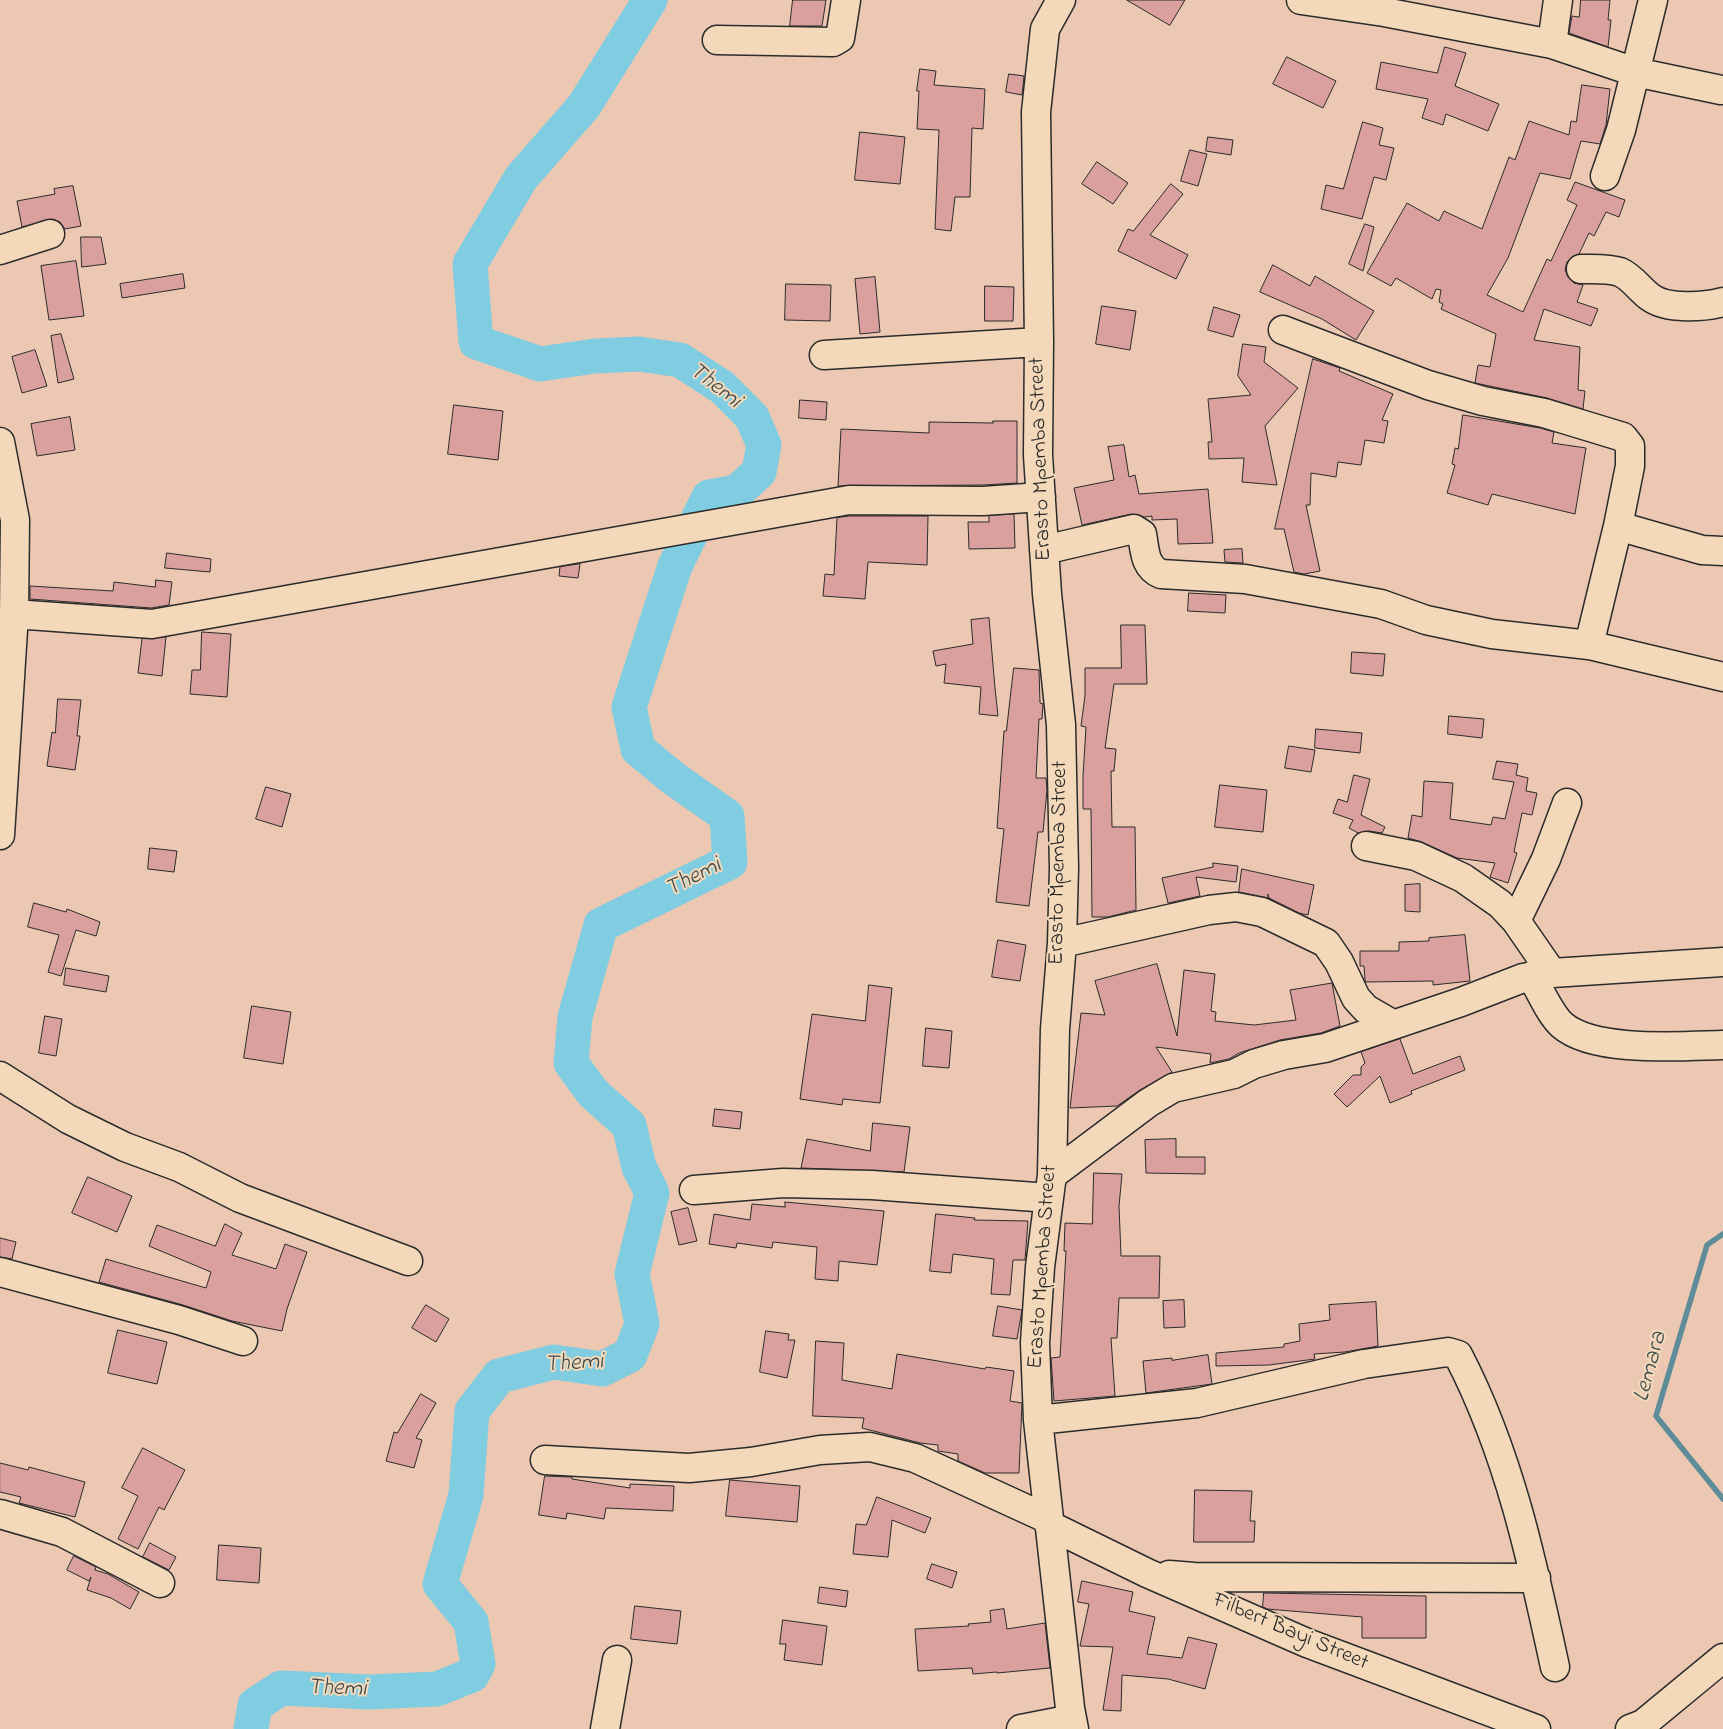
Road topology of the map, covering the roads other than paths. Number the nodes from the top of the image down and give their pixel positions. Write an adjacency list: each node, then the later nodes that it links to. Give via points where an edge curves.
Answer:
1 (846, 0): 6 (street, via 840,38 834,42)
2 (1061, 0): 16 (street, Erasto Mpemba Street, via 1045,29 1036,112)
3 (1301, 0): 7 (street, via 1455,24)
4 (1558, 0): 7 (street)
5 (1653, 0): 8 (street)
6 (717, 40)
7 (1552, 44): 8 (street)
8 (1635, 72): 9 (street); 10 (street, via 1621,130)
9 (1721, 90)
10 (1605, 176)
11 (50, 234): 12 (street)
12 (0, 250)
13 (1581, 269): 14 (street, via 1618,271 1649,297 1663,302 1699,307)
14 (1723, 302)
15 (1283, 330): 20 (street, via 1428,385 1483,401 1544,413 1623,437 1630,446 1630,466)
16 (1040, 342): 17 (street); 19 (street, Erasto Mpemba Street, via 1038,455)
17 (824, 355)
18 (0, 442): 23 (street, via 15,520)
19 (1041, 497): 21 (street, Erasto Mpemba Street); 23 (street, via 983,501 849,500 152,624)
20 (1618, 526): 22 (street, via 1702,550); 24 (street)
21 (1044, 550): 24 (street, via 1134,529 1142,534 1147,562 1152,570 1161,574 1245,579 1381,604 1426,620 1492,634); 31 (street, Erasto Mpemba Street, via 1061,725)
22 (1723, 551)
23 (14, 614): 26 (street)
24 (1588, 645): 25 (street)
25 (1723, 677)
26 (2, 773): 28 (street)
27 (1566, 803): 30 (street, via 1546,859)
28 (0, 835)
29 (1366, 846): 30 (street, via 1416,856 1463,878 1500,904)
30 (1516, 921): 33 (street)
31 (1062, 943): 34 (street, via 1209,910 1236,907 1262,912 1326,943 1356,998 1366,1009); 37 (street, Erasto Mpemba Street, via 1055,1029)
32 (1723, 962): 33 (street)
33 (1541, 975): 34 (street); 35 (street, via 1561,1023 1575,1034 1596,1041)
34 (1392, 1024): 37 (street, via 1325,1048 1284,1055 1234,1074 1173,1088 1148,1103)
35 (1723, 1045)
36 (0, 1076): 39 (street, via 68,1119 124,1148 179,1167 240,1198)
37 (1051, 1186): 38 (street, via 783,1183); 42 (street, Erasto Mpemba Street, via 1040,1267 1035,1343)
38 (694, 1190)
39 (408, 1261)
40 (0, 1272): 41 (street)
41 (243, 1340)
42 (1038, 1420): 45 (street, Erasto Mpemba Street); 47 (street, via 1197,1403 1364,1364 1448,1352 1458,1355 1505,1466)
43 (545, 1460): 45 (street, Filbert Bayi Street, via 689,1468 820,1450 870,1447 916,1458)
44 (0, 1514): 48 (street, via 62,1532)
45 (1049, 1522): 46 (street, Filbert Bayi Street); 52 (street, Erasto Mpemba Street)
46 (1147, 1572): 47 (street, via 1194,1577); 55 (street, Filbert Bayi Street, via 1308,1643)
47 (1536, 1578): 51 (street)
48 (160, 1583)
49 (1723, 1658): 56 (street, via 1643,1724)
50 (618, 1660): 53 (street)
51 (1555, 1666)
52 (1073, 1724): 54 (street)
53 (605, 1729)
54 (1021, 1729)
55 (1536, 1729)
56 (1630, 1729)

